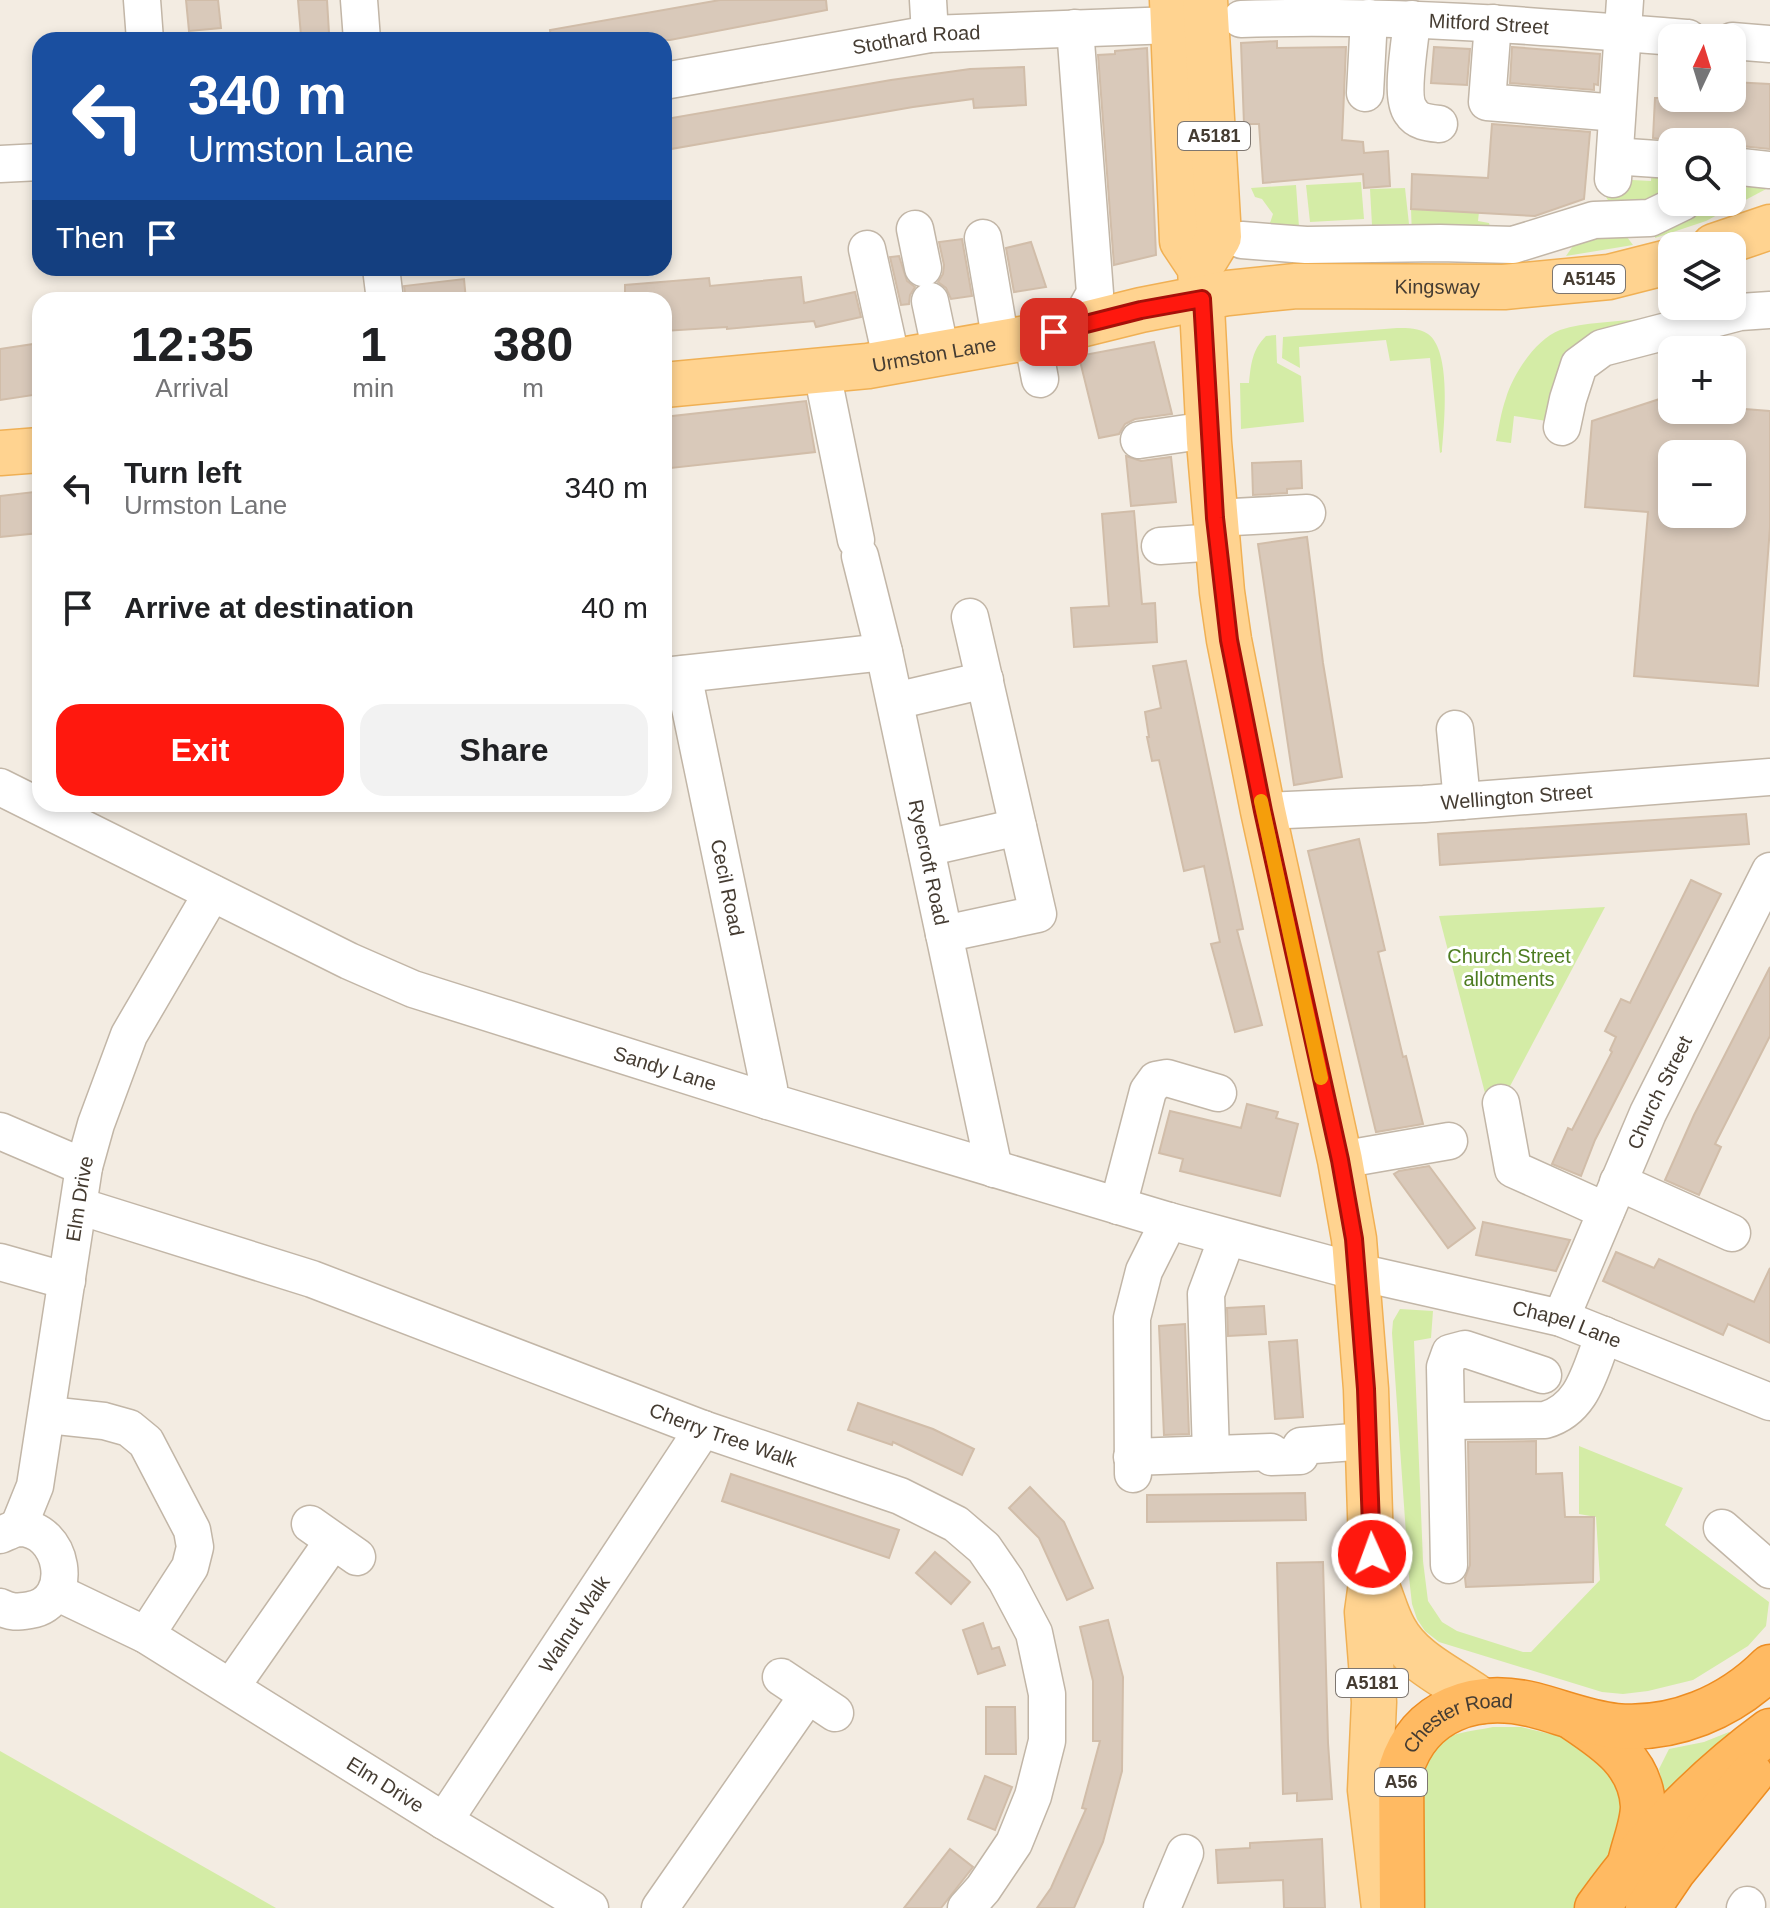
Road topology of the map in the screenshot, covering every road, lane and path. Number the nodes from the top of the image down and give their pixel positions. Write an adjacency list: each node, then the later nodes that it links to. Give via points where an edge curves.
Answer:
1 (142, 0): 13 (street)
2 (359, 0): 14 (street)
3 (1311, 8): 4 (street, Mitford Street); 5 (street, Mitford Street)
4 (1359, 12): 9 (street, Mitford Street); 18 (street)
5 (1200, 14): 11 (street, Stothard Road); 34 (main road, A5181, via 1182,241)
6 (1030, 15): 8 (street, Stothard Road); 11 (street, Stothard Road)
7 (1623, 16): 10 (street, Mitford Street); 12 (street, Mitford Street); 19 (street)
8 (929, 17): 17 (street, Stothard Road)
9 (1412, 19): 10 (street, Mitford Street); 20 (street, via 1406,99 1411,113)
10 (1493, 23): 19 (street, via 1487,102)
11 (1075, 28): 36 (street, via 1095,293)
12 (1658, 28)
13 (144, 32)
14 (361, 32)
15 (1746, 42): 16 (street)
16 (1770, 44)
17 (672, 79)
18 (1365, 93)
19 (1617, 113): 24 (street)
20 (1439, 124)
21 (32, 162): 23 (street)
22 (1658, 163): 24 (street)
23 (0, 164)
24 (1614, 171): 26 (street, via 1597,178)
25 (1670, 216): 30 (street)
26 (1594, 220): 30 (street); 32 (street, via 1513,245)
27 (1770, 227): 29 (main road)
28 (915, 229): 37 (street)
29 (1746, 235)
30 (1651, 236): 34 (main road, Kingsway / A5145, via 1609,277 1476,288 1296,286 1228,293)
31 (983, 238): 38 (street)
32 (1254, 244)
33 (867, 249): 39 (street)
34 (1201, 283): 36 (main road, Urmston Lane, via 1141,310); 43 (main road, A5181)
35 (1770, 310): 42 (street, via 1740,312 1602,348 1579,365)
36 (1076, 327): 38 (main road, Urmston Lane)
37 (941, 353): 38 (main road, Urmston Lane); 39 (main road, Urmston Lane)
38 (1024, 353)
39 (892, 362): 40 (main road, Urmston Lane)
40 (825, 371): 41 (main road, Urmston Lane); 51 (street, Ryecroft Road, via 858,548)
41 (672, 384)
42 (1562, 427)
43 (1208, 430): 44 (street); 48 (main road, A5181)
44 (1139, 440)
45 (32, 451): 46 (main road)
46 (0, 453)
47 (1307, 513): 48 (street)
48 (1216, 530): 49 (street); 60 (main road, A5181, via 1212,612)
49 (1160, 546)
50 (970, 617): 53 (street)
51 (884, 652): 52 (street); 54 (street, Ryecroft Road)
52 (673, 675): 68 (street, Cecil Road)
53 (985, 680): 54 (street); 62 (street)
54 (895, 701): 63 (street, Ryecroft Road)
55 (1455, 729): 58 (street)
56 (1770, 777): 58 (street, Wellington Street)
57 (0, 787): 59 (street, Sandy Lane)
58 (1462, 801): 60 (street, Wellington Street)
59 (32, 803)
60 (1263, 811): 72 (main road, A5181)
61 (50, 812): 65 (street, Sandy Lane)
62 (1018, 827): 63 (street); 66 (street, via 1038,914)
63 (926, 848): 66 (street, Ryecroft Road)
64 (1770, 871): 75 (street, Church Street)
65 (212, 893): 68 (street, Sandy Lane, via 413,989); 73 (street, Elm Drive, via 129,1035)
66 (944, 934): 74 (street, Ryecroft Road)
67 (1218, 1093): 77 (street, via 1167,1078 1156,1080 1148,1091)
68 (768, 1101): 74 (street, Sandy Lane)
69 (1501, 1103): 75 (street, via 1513,1169)
70 (0, 1131): 73 (street)
71 (1449, 1141): 72 (street)
72 (1340, 1160): 82 (main road, A5181)
73 (84, 1167): 76 (street, Elm Drive)
74 (994, 1169): 77 (street, Sandy Lane)
75 (1612, 1196): 79 (street); 84 (street, Church Street)
76 (79, 1206): 83 (street, Elm Drive); 90 (street, Cherry Tree Walk, via 312,1279)
77 (1118, 1206): 78 (street, Sandy Lane)
78 (1169, 1221): 80 (street, Sandy Lane); 92 (street, via 1144,1271 1132,1318 1132,1465)
79 (1732, 1233)
80 (1227, 1238): 82 (street, Sandy Lane); 92 (street, via 1206,1294)
81 (0, 1262): 83 (street)
82 (1358, 1272): 84 (street, Chapel Lane); 91 (main road, A5181)
83 (67, 1281): 88 (street, Elm Drive)
84 (1561, 1318): 85 (street, Chapel Lane)
85 (1604, 1335): 87 (street, Chapel Lane); 89 (street, via 1577,1401 1560,1416)
86 (1543, 1375): 89 (street, via 1465,1349 1450,1353 1445,1367)
87 (1770, 1402)
88 (48, 1415): 94 (street, Elm Drive, via 35,1486); 101 (street, via 129,1428 146,1442 192,1530 190,1567)
89 (1447, 1421): 96 (street)
90 (703, 1429): 109 (street, Walnut Walk); 114 (street, Cherry Tree Walk, via 900,1496 956,1524 984,1548 1006,1580 1034,1633 1047,1694 1047,1741 1014,1843)
91 (1367, 1441): 92 (street, via 1301,1446 1300,1456); 98 (main road, A5181)
92 (1211, 1454)
93 (1722, 1528): 97 (street)
94 (9, 1532): 99 (street, via 40,1534 56,1550 61,1574)
95 (334, 1541): 103 (street)
96 (1449, 1565)
97 (1770, 1570)
98 (1372, 1576): 105 (main road, A5181, via 1405,1644); 116 (main road, A5181, via 1367,1612 1374,1702 1370,1790)
99 (56, 1592): 100 (street, via 39,1608 11,1613); 101 (street, Elm Drive)
100 (0, 1607)
101 (146, 1635): 103 (street, Elm Drive)
102 (1770, 1667): 106 (highway, Chester Road / A56, via 1750,1687 1705,1713 1662,1724 1617,1726)
103 (231, 1687): 109 (street, Elm Drive)
104 (808, 1695): 113 (street)
105 (1482, 1701): 106 (highway, Chester Road / A56, via 1533,1705); 117 (highway, Chester Road / A56, via 1437,1717 1407,1752 1401,1769)
106 (1574, 1718): 111 (highway, Chester Road / A56, via 1612,1744 1637,1777 1643,1808)
107 (1770, 1731): 111 (highway, Chester Road / A56, via 1728,1761)
108 (1770, 1751): 119 (highway)
109 (444, 1821): 112 (street, Elm Drive)
110 (1185, 1853): 115 (street)
111 (1630, 1863): 118 (highway, Chester Road / A56)
112 (590, 1908)
113 (660, 1908)
114 (966, 1908)
115 (1162, 1908)
116 (1384, 1908)
117 (1402, 1908)
118 (1597, 1908)
119 (1648, 1908)

